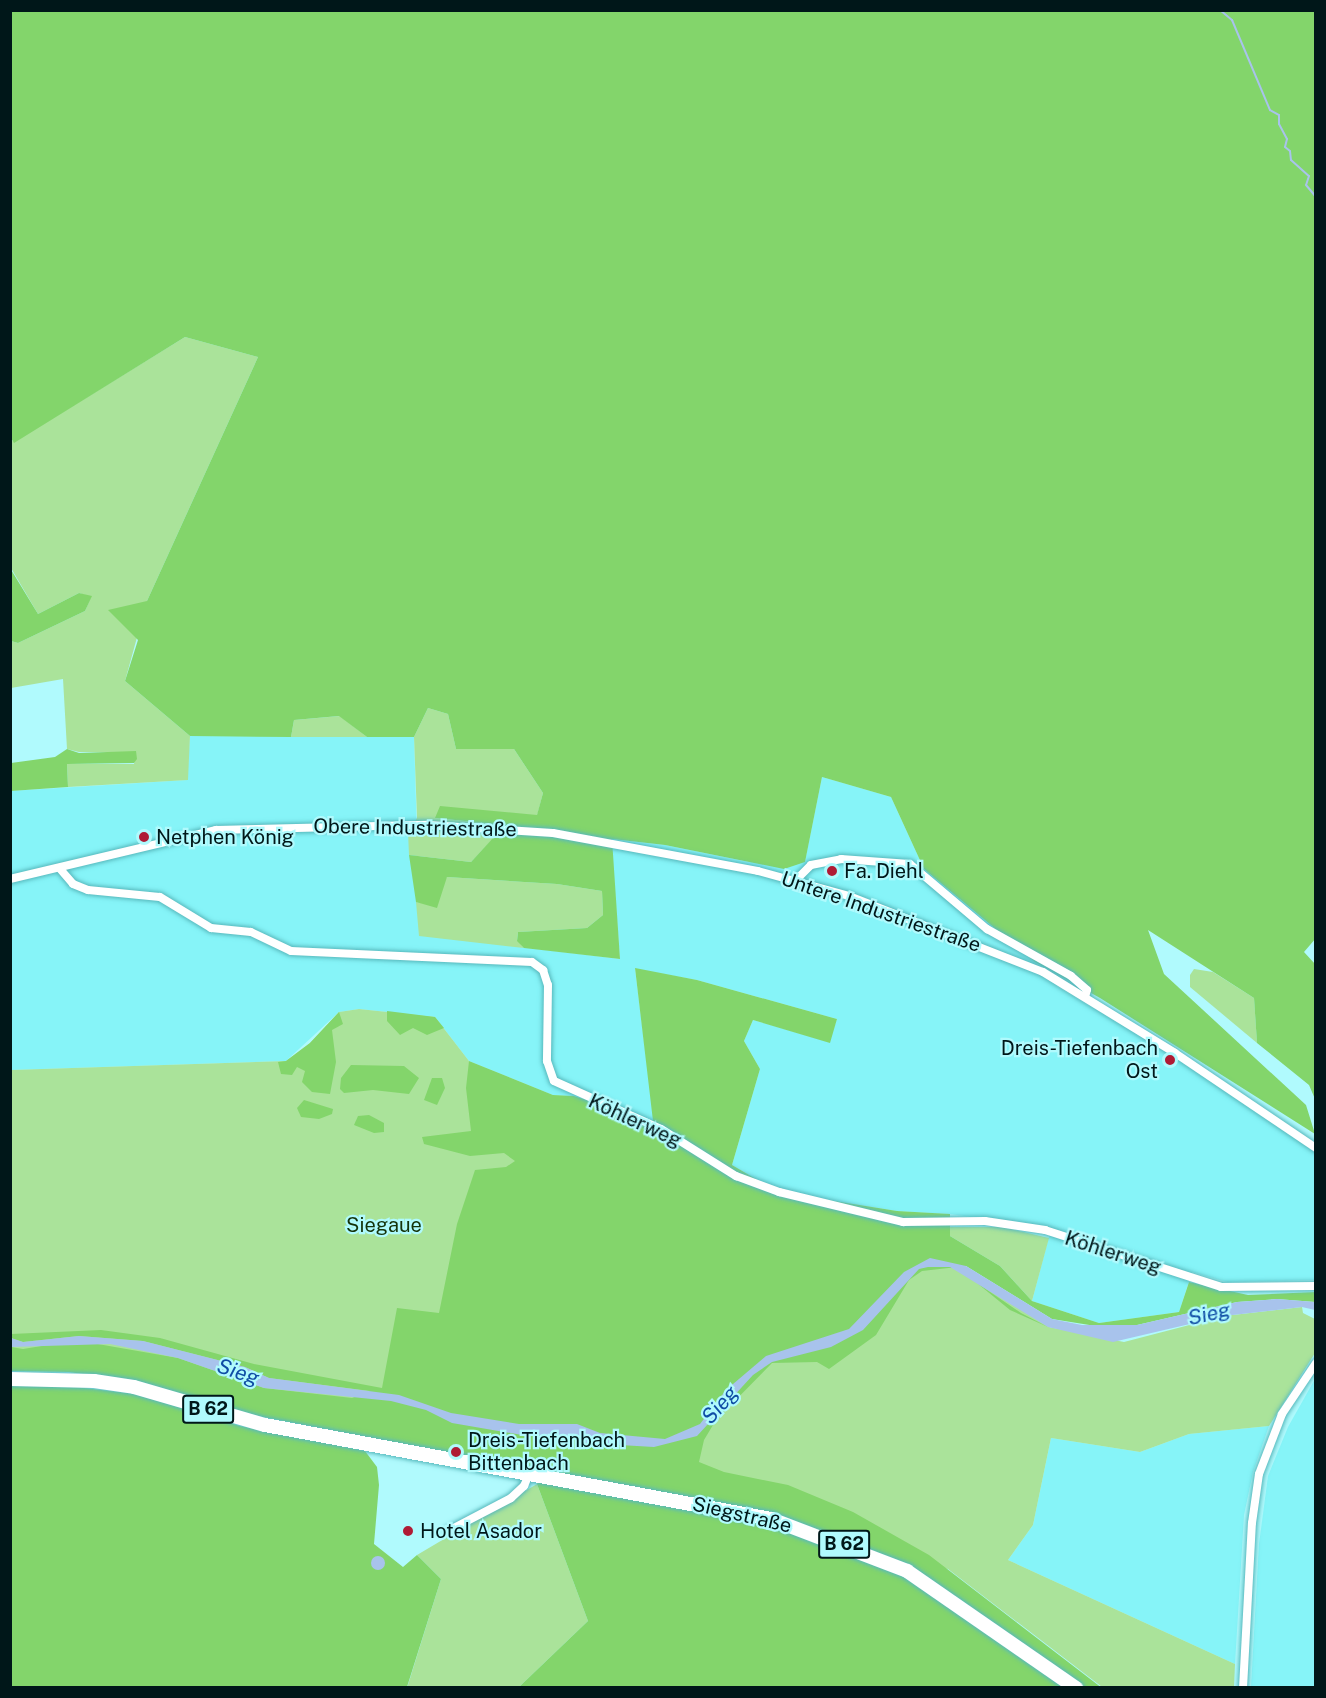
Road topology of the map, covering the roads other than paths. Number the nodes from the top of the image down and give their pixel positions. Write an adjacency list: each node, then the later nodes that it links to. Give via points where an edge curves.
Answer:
1 (609, 842): 2 (street, Obere Industriestraße, via 462,825 248,828 188,834); 4 (street, Untere Industriestraße)
2 (62, 870): 3 (street, Obere Industriestraße); 7 (street, Köhlerweg, via 73,884 88,890 160,897 211,928 251,932 291,951 532,962 543,970 548,985 547,1061 554,1081 661,1129 736,1176 779,1192 903,1222 985,1221 1045,1230 1221,1287)
3 (10, 879)
4 (796, 880): 5 (street, Untere Industriestraße, via 1002,954); 5 (street, via 811,865 841,859 910,864 987,929 1071,976 1087,990)
5 (1085, 996): 6 (street, Untere Industriestraße)
6 (1316, 1148)
7 (1316, 1286)
8 (1316, 1363): 13 (street, via 1282,1413 1259,1474 1252,1523)
9 (10, 1378): 10 (main road, Siegstraße / B 62, via 94,1381 134,1387 254,1422)
10 (529, 1474): 11 (street, via 524,1486 511,1498); 12 (main road, Siegstraße / B 62, via 771,1519 879,1557 938,1591)
11 (448, 1531)
12 (1076, 1688)
13 (1243, 1688)

